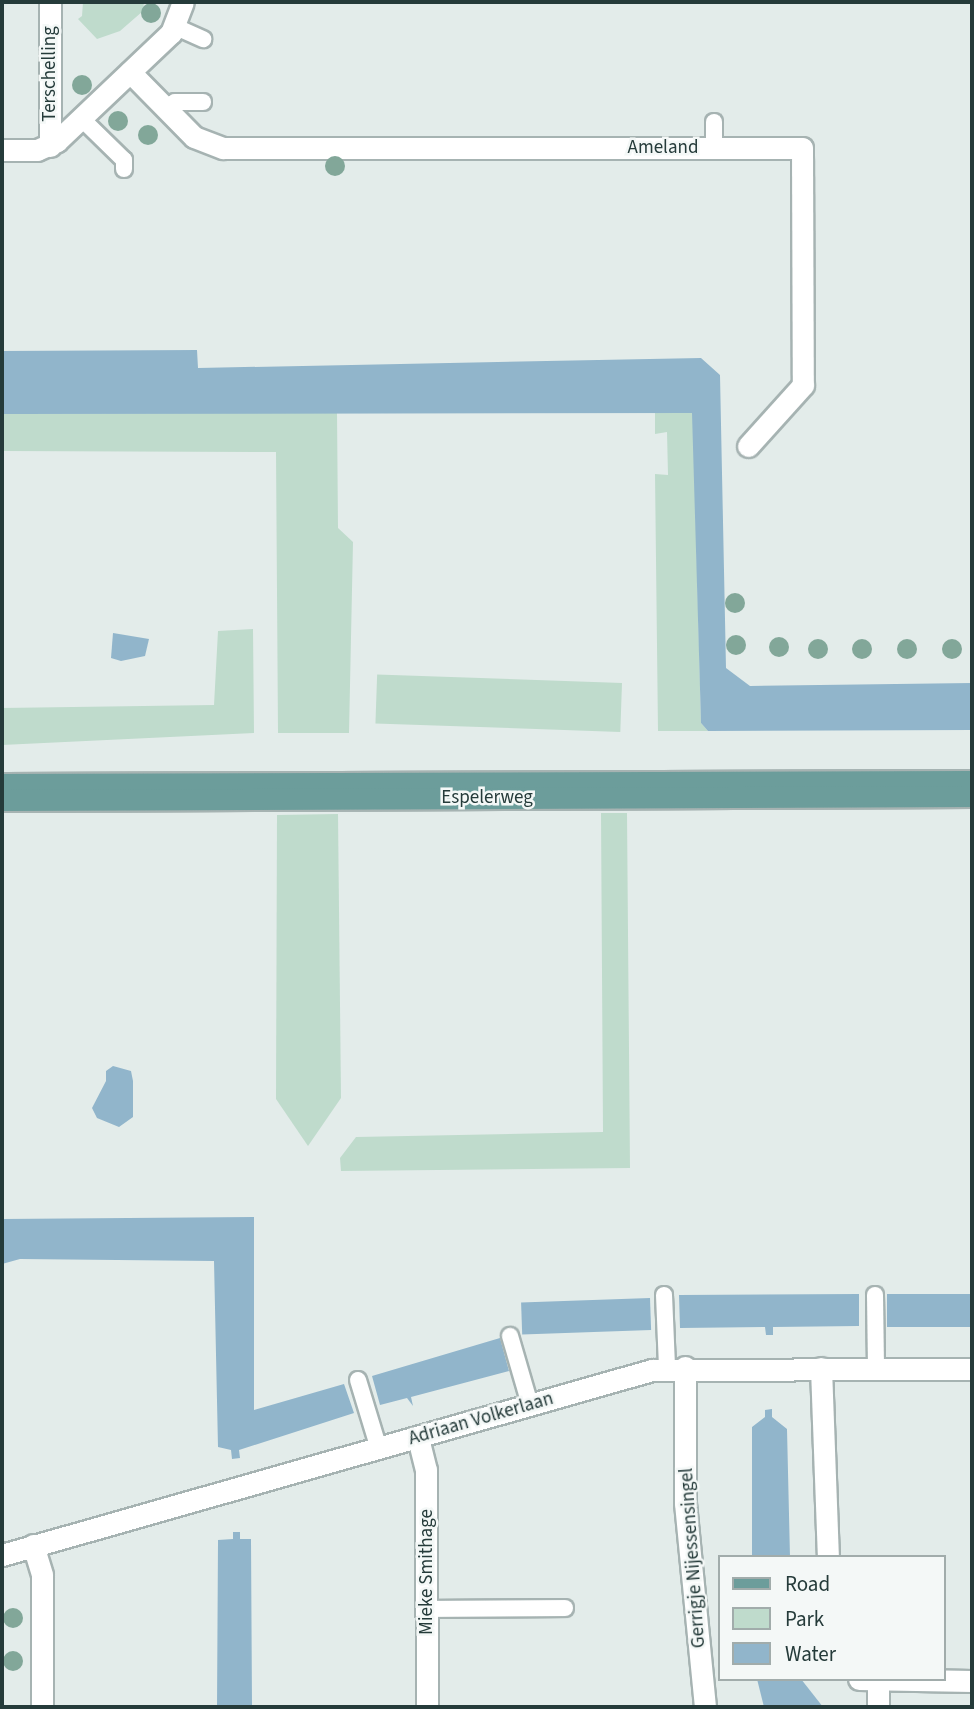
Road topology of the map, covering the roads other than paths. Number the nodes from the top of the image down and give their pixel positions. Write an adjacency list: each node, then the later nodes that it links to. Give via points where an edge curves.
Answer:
1 (50, 2): 10 (street, Terschelling)
2 (183, 2): 3 (street, Terschelling)
3 (176, 27): 4 (lane); 5 (street, Terschelling)
4 (203, 39)
5 (130, 72): 7 (street); 8 (street, Terschelling)
6 (203, 102): 7 (lane, via 175,102)
7 (167, 110): 11 (street, Ameland, via 206,144 230,149)
8 (81, 118): 10 (street, Terschelling); 13 (lane, via 124,160)
9 (714, 122): 11 (lane)
10 (50, 145): 12 (street, Terschelling)
11 (714, 148): 14 (street, Ameland, via 802,148 803,384)
12 (2, 150)
13 (124, 169)
14 (748, 446)
15 (2, 773): 17 (lane, Espelerweg)
16 (972, 781): 17 (main road, Espelerweg)
17 (61, 784): 18 (main road, Espelerweg)
18 (2, 785)
19 (972, 796): 20 (main road, Espelerweg)
20 (2, 800)
21 (664, 1294): 24 (lane)
22 (875, 1295): 26 (lane)
23 (510, 1335): 29 (lane)
24 (676, 1367): 25 (street, Adriaan Volkerlaan); 29 (street, Adriaan Volkerlaan); 41 (street, Gerrigje Nijessensingel)
25 (821, 1368): 26 (street, Adriaan Volkerlaan); 34 (street)
26 (876, 1368): 27 (street, Adriaan Volkerlaan)
27 (972, 1368)
28 (358, 1380): 31 (lane)
29 (530, 1405): 30 (street, Adriaan Volkerlaan)
30 (418, 1438): 31 (street, Adriaan Volkerlaan); 36 (street, Mieke Smithage, via 426,1470)
31 (379, 1449): 32 (street, Adriaan Volkerlaan)
32 (33, 1545): 33 (street, Adriaan Volkerlaan); 39 (street, via 42,1575)
33 (2, 1555)
34 (828, 1555)
35 (565, 1608): 36 (lane)
36 (426, 1609): 40 (street, Mieke Smithage)
37 (868, 1681): 38 (street); 42 (street)
38 (972, 1681)
39 (42, 1707)
40 (427, 1707)
41 (705, 1707)
42 (878, 1707)

